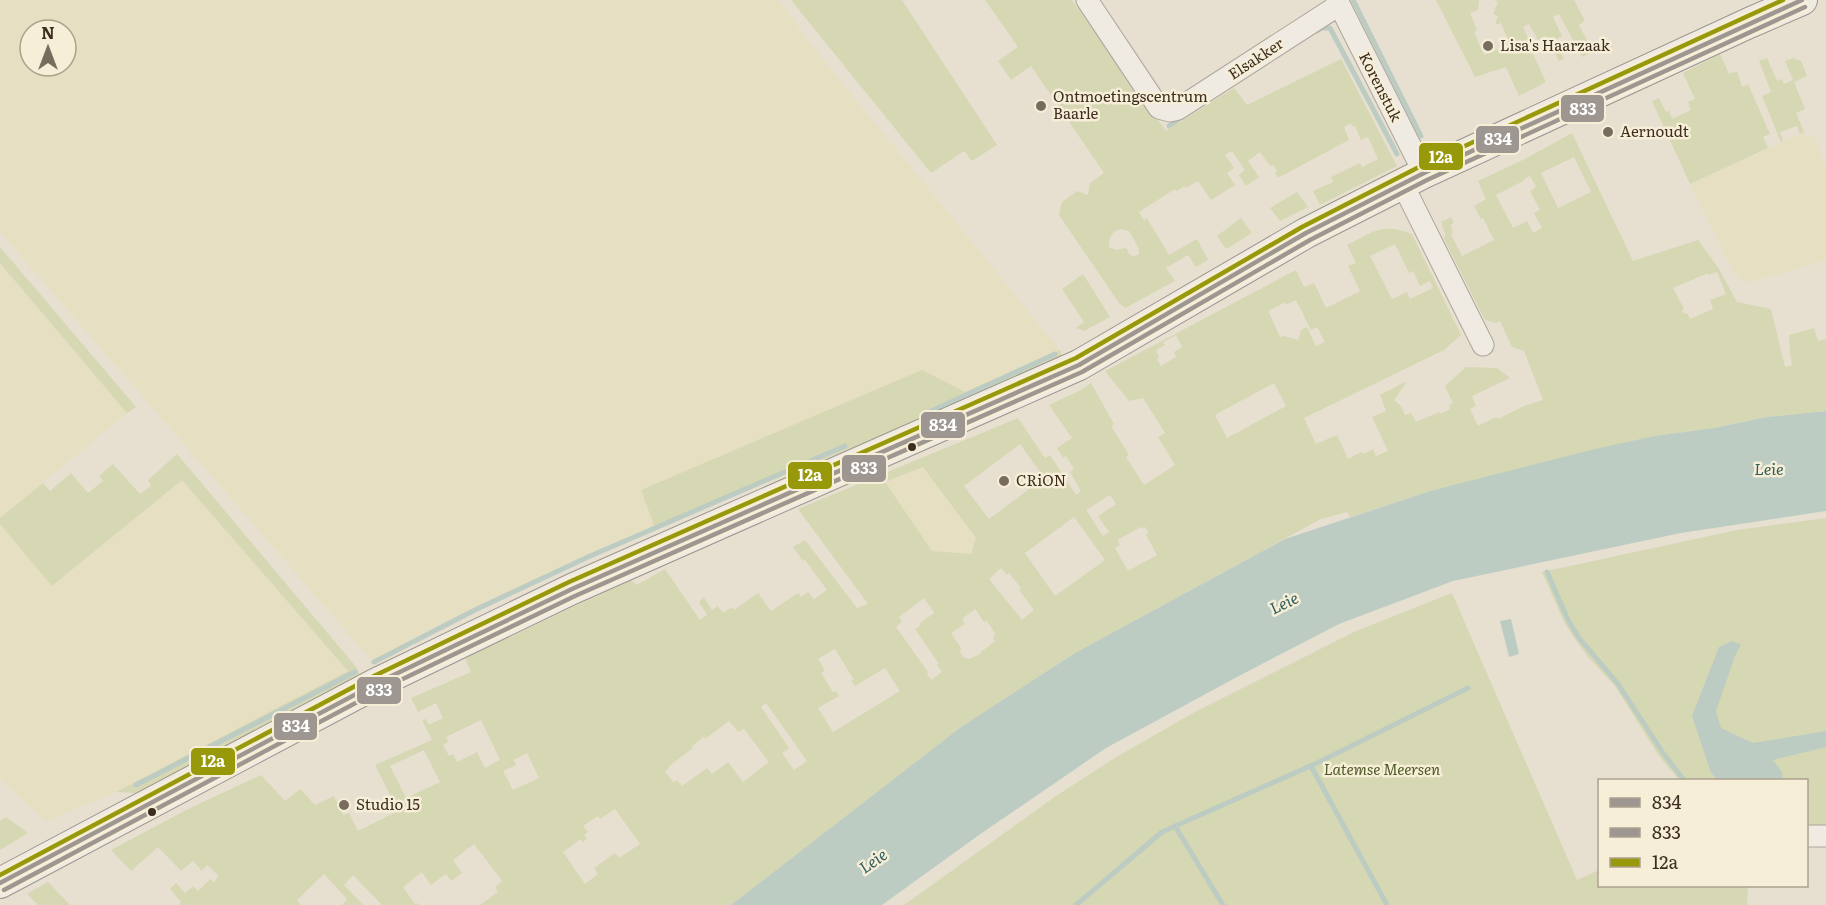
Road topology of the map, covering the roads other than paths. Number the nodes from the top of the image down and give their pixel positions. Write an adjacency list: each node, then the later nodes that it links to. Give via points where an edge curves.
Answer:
1 (1087, 0): 3 (street, Elsakker, via 1159,108 1170,111)
2 (1802, 0): 4 (main road)
3 (1338, 3): 4 (street, Korenstuk)
4 (1413, 179): 5 (street, Korenstuk); 8 (main road, via 1306,233 1080,365 562,594 377,683)
5 (1483, 345)
6 (1808, 836): 7 (street)
7 (1826, 836)
8 (0, 883)

